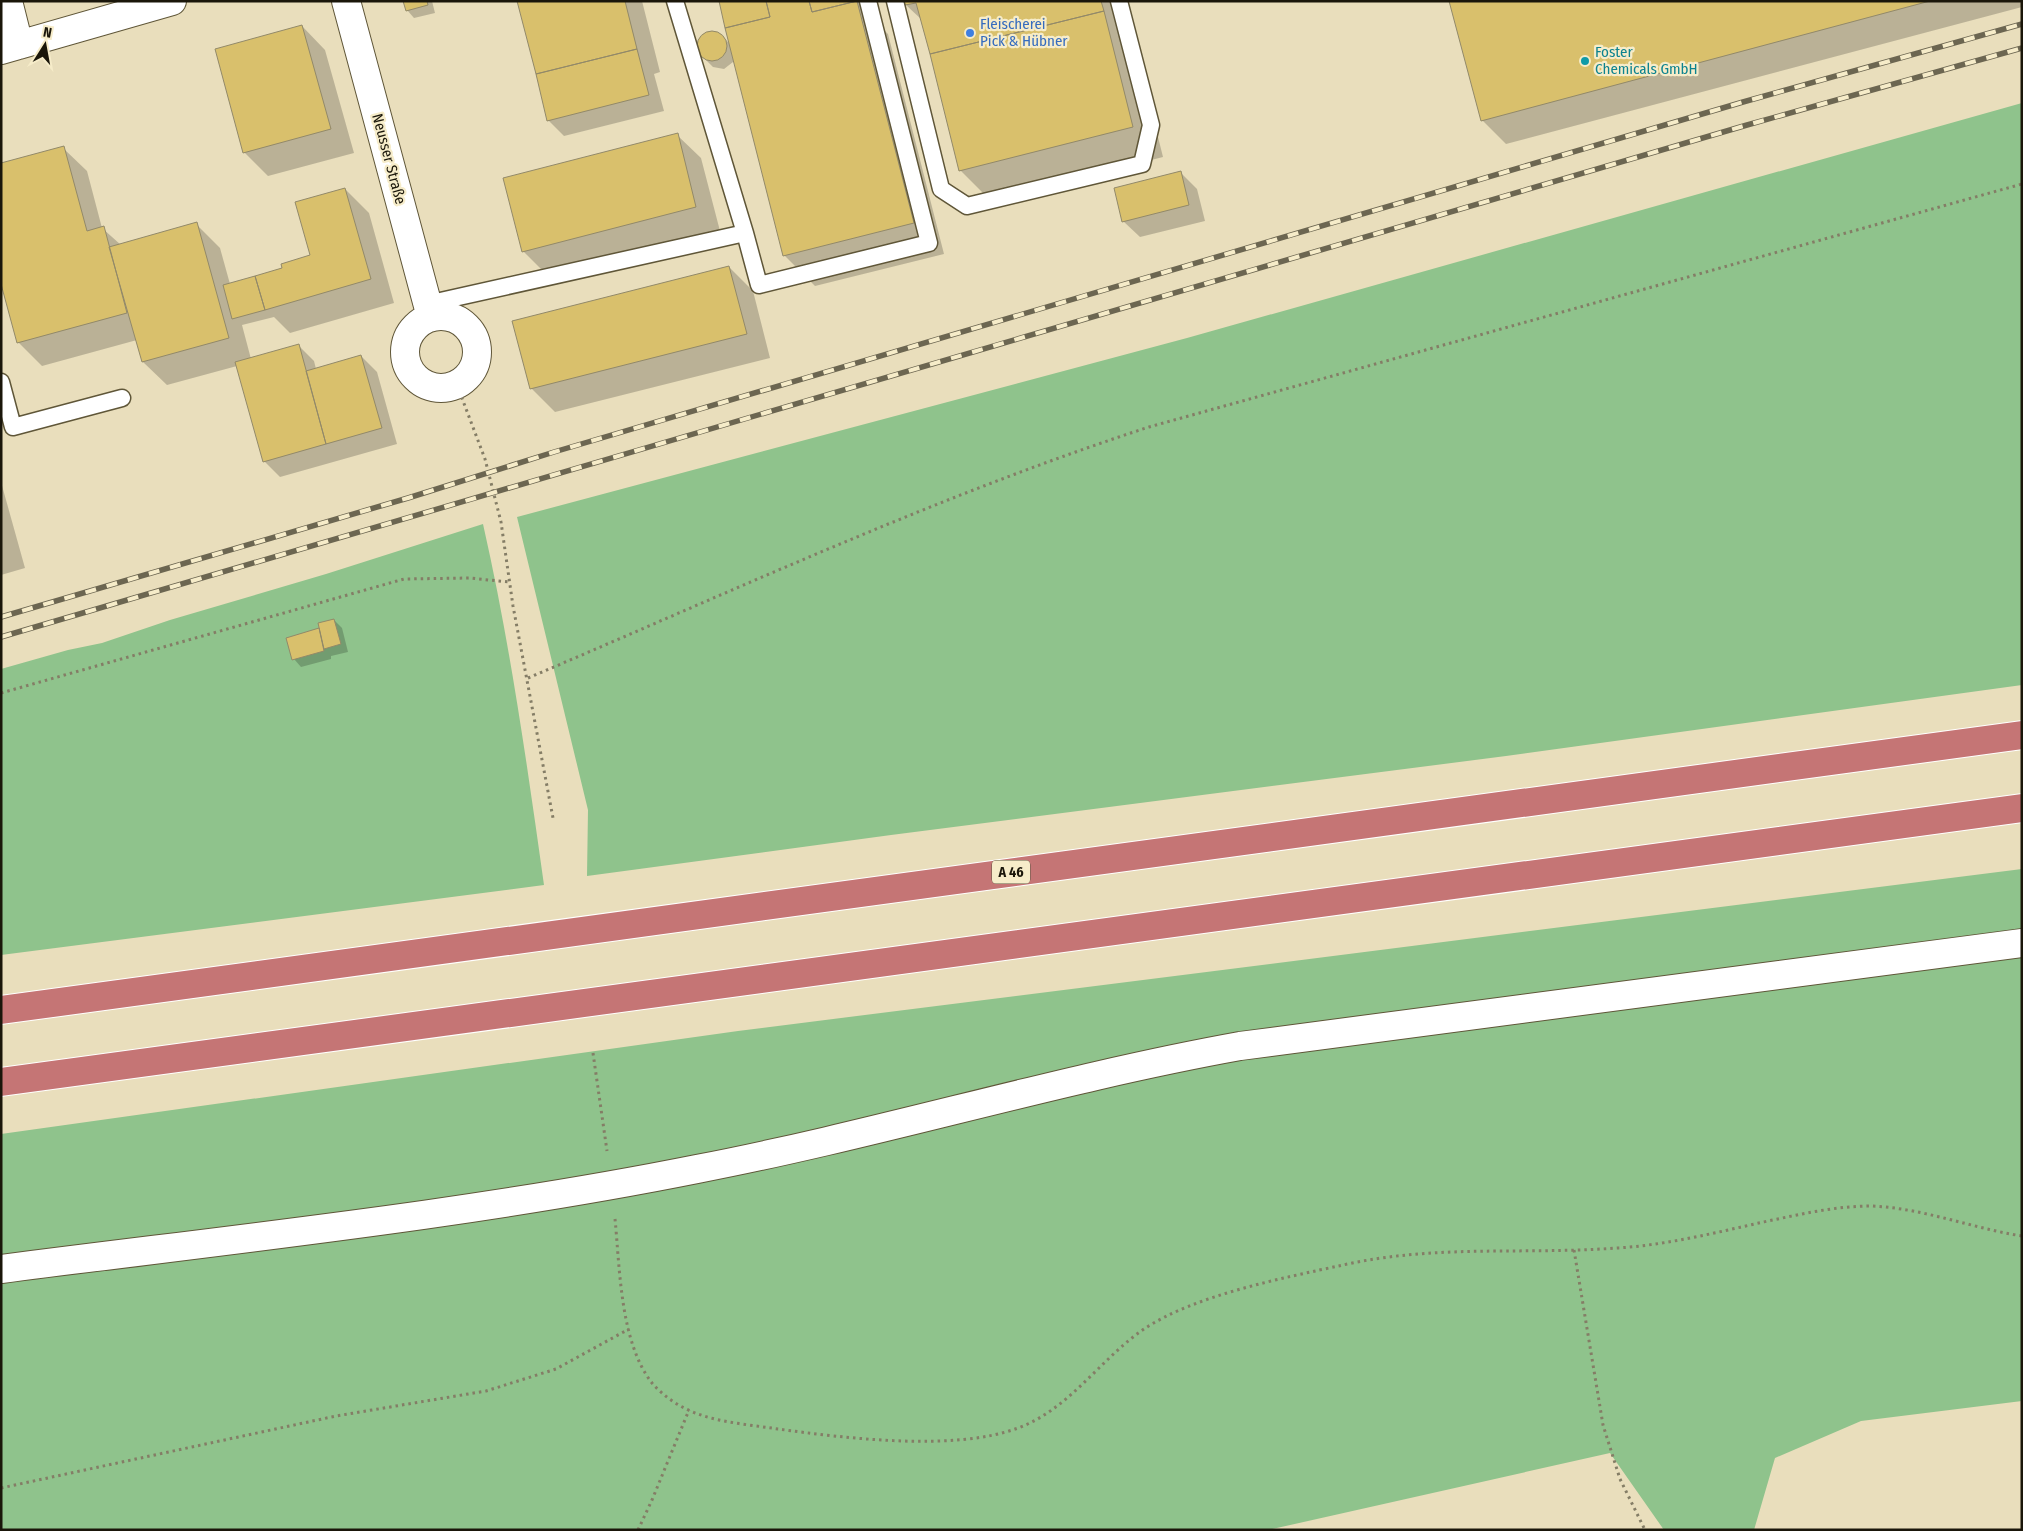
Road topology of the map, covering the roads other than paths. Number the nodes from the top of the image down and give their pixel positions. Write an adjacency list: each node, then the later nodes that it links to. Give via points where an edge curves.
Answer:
1 (8, 1): 8 (street)
2 (172, 1): 8 (street)
3 (346, 1): 10 (street, Neusser Straße)
4 (675, 1): 9 (lane)
5 (868, 1): 9 (lane, via 929,242 759,285)
6 (895, 1): 7 (lane, via 941,189 967,206 1142,164 1151,126)
7 (1119, 1)
8 (10, 47)
9 (745, 233): 10 (lane)
10 (429, 311): 10 (street, via 455,319 473,334 478,358 467,379 457,386 433,388 413,376 407,365 406,341)
11 (1, 382): 12 (lane, via 13,427)
12 (122, 398)
13 (2022, 735): 16 (highway, A 46)
14 (2022, 808): 17 (highway)
15 (2022, 942): 18 (street, via 1240,1046 1114,1070 737,1161 612,1186 483,1207)
16 (1, 1010)
17 (1, 1082)
18 (1, 1269)

